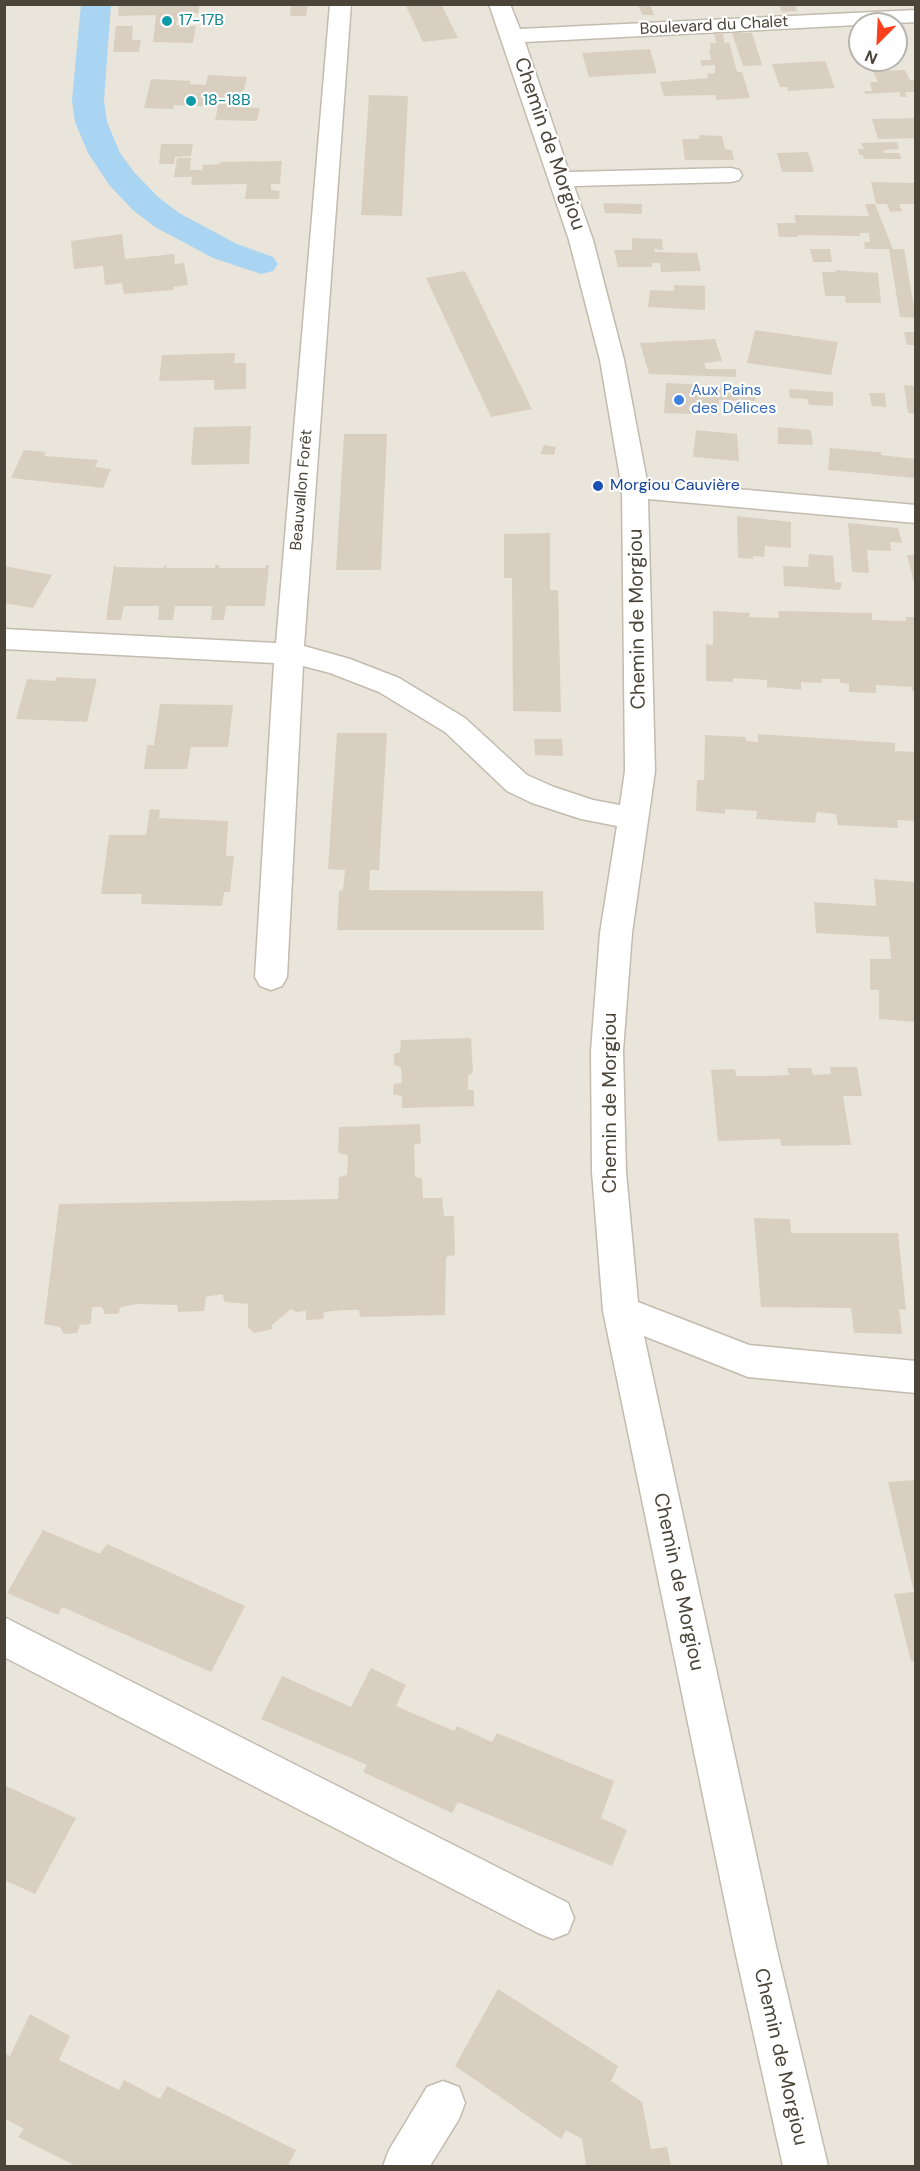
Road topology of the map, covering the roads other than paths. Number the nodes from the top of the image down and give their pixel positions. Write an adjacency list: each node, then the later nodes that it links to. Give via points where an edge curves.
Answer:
1 (341, 4): 10 (street, Beauvallon Forêt)
2 (499, 4): 4 (street, Chemin de Morgiou)
3 (915, 16): 4 (street, Boulevard du Chalet)
4 (512, 36): 6 (street, Chemin de Morgiou)
5 (731, 176): 6 (street)
6 (560, 179): 7 (street, Chemin de Morgiou, via 581,240 612,360)
7 (635, 489): 8 (street); 11 (street, Chemin de Morgiou, via 640,771)
8 (915, 514)
9 (4, 639): 10 (street)
10 (289, 654): 11 (street, via 340,666 389,685 455,724 517,783 592,811); 12 (street, Beauvallon Forêt)
11 (634, 818): 13 (street, Chemin de Morgiou, via 616,933 607,1051 609,1172)
12 (272, 977)
13 (621, 1311): 14 (street, via 748,1361); 19 (street, Chemin de Morgiou, via 752,1934)
14 (915, 1377)
15 (4, 1636): 16 (street)
16 (554, 1918)
17 (443, 2103): 18 (street)
18 (405, 2166)
19 (806, 2166)

